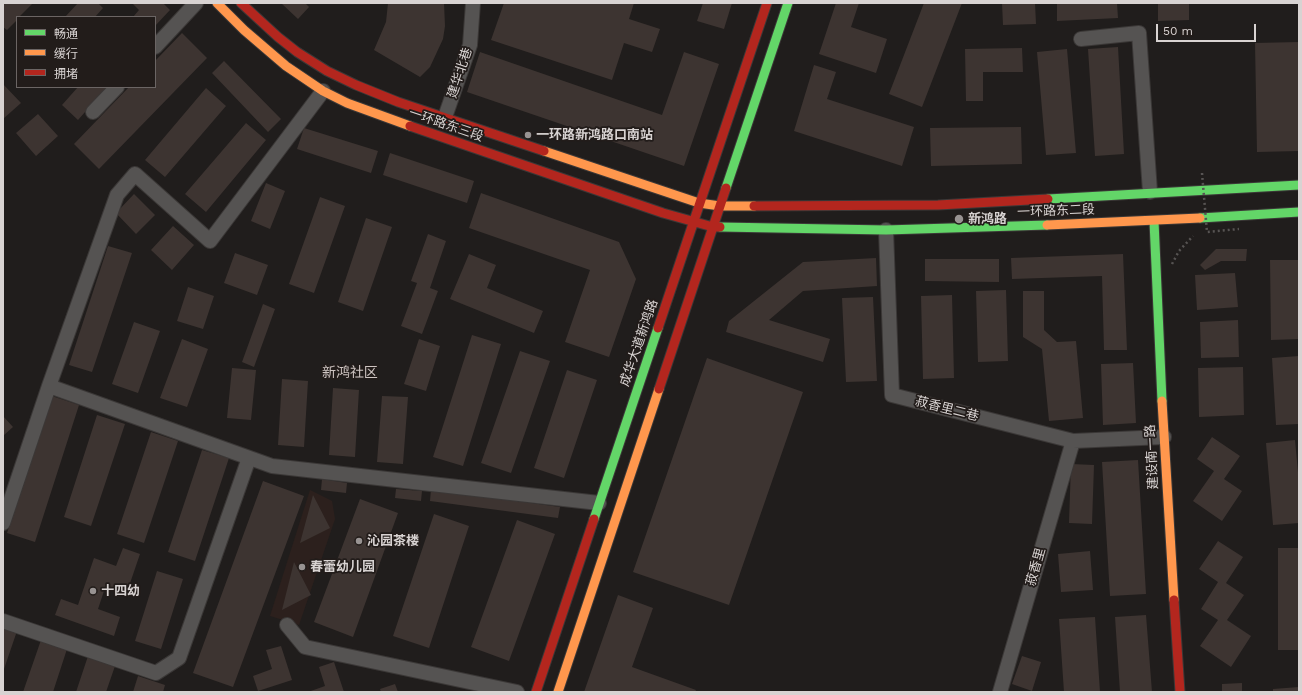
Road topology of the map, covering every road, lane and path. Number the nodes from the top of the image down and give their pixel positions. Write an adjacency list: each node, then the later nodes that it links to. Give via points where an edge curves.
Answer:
1 (196, 3): 8 (street)
2 (217, 3): 10 (main road, 一环路东三段, via 266,50)
3 (241, 3): 12 (main road, 一环路东三段, via 296,52 327,71 398,102)
4 (473, 3): 12 (street, 建华北巷, via 470,45)
5 (767, 3): 16 (main road, 成华大道新鸿路)
6 (788, 3): 17 (main road)
7 (1081, 39): 15 (street, via 1139,33)
8 (156, 46)
9 (116, 88): 11 (street)
10 (323, 90): 20 (main road, 一环路东三段, via 347,103 391,120); 26 (street, via 210,241 135,174 117,195)
11 (93, 112)
12 (445, 118): 16 (main road, 一环路东三段)
13 (1202, 173): 24 (path, bridge)
14 (1299, 185): 15 (main road, 一环路东二段)
15 (1150, 192): 17 (main road, 一环路东二段, via 938,205)
16 (699, 203): 17 (main road, 一环路东二段); 20 (main road, 成华大道新鸿路)
17 (720, 206): 21 (main road)
18 (1299, 212): 19 (main road, 一环路东二段)
19 (1154, 221): 23 (main road, 一环路东二段); 27 (main road, 建设南一路)
20 (693, 222): 21 (main road, 一环路东二段); 30 (main road, 成华大道新鸿路)
21 (713, 227): 23 (main road, 一环路东二段); 36 (main road)
22 (1239, 229): 24 (path, bridge)
23 (886, 230): 28 (street, 菽香里二巷, via 892,395)
24 (1207, 232): 25 (path, via 1193,237 1179,251)
25 (1170, 268)
26 (49, 386): 29 (street); 31 (street)
27 (1164, 437): 28 (street, 菽香里二巷); 38 (main road, 建设南一路)
28 (1073, 441): 37 (street, 菽香里)
29 (249, 458): 30 (street, via 272,466); 32 (street, via 179,658 156,673)
30 (599, 503): 35 (main road, 成华大道新鸿路)
31 (3, 523)
32 (3, 621)
33 (287, 625): 34 (street, via 305,647)
34 (517, 692)
35 (536, 692)
36 (558, 692)
37 (1000, 692)
38 (1180, 692)

